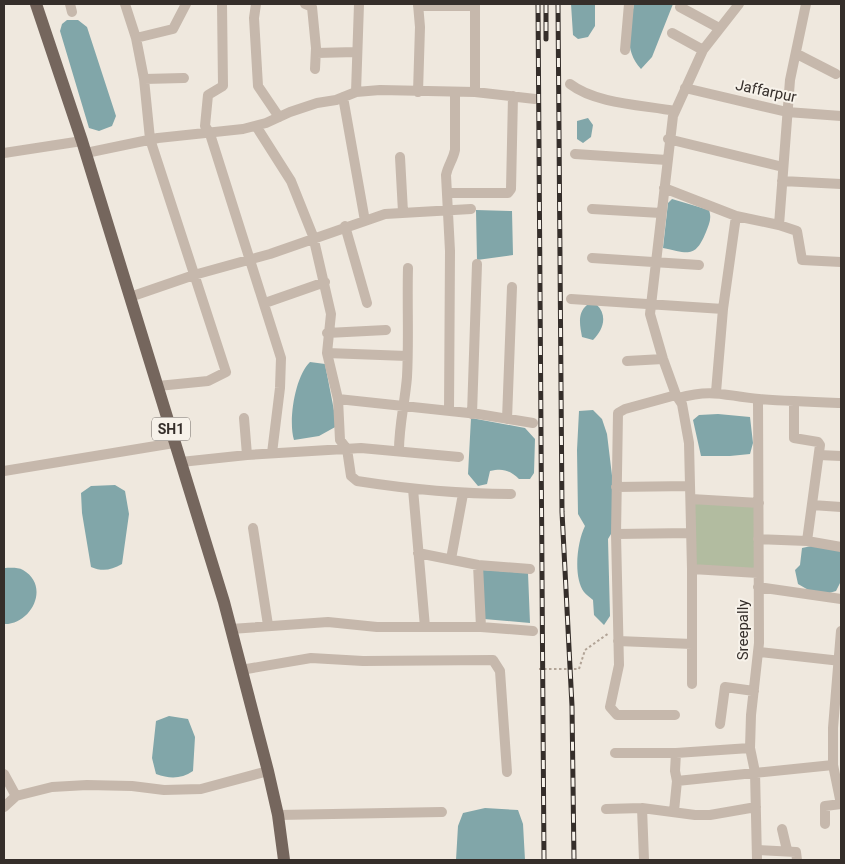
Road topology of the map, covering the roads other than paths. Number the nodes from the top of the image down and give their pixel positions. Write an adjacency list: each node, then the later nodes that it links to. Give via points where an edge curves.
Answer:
1 (36, 4): 43 (main road, SH1)
2 (125, 4): 16 (street)
3 (186, 4): 16 (street, via 173,30)
4 (222, 4): 40 (street, via 222,86 208,95 205,126)
5 (256, 4): 38 (street, via 258,86)
6 (305, 4): 20 (street, via 312,7)
7 (360, 4): 19 (street)
8 (629, 4): 17 (street)
9 (739, 4): 14 (street)
10 (806, 4): 21 (street)
11 (418, 5): 12 (street); 29 (street)
12 (475, 5): 31 (street)
13 (680, 7): 14 (street)
14 (719, 28): 18 (street)
15 (672, 33): 18 (street)
16 (136, 38): 25 (street)
17 (625, 50)
18 (703, 50): 27 (street)
19 (356, 52): 20 (street); 28 (street)
20 (316, 53): 22 (street)
21 (796, 54): 23 (street); 36 (street)
22 (315, 69)
23 (836, 74)
24 (184, 78): 25 (street)
25 (144, 79): 42 (street)
26 (570, 84): 35 (street, via 604,100)
27 (685, 88): 35 (street); 36 (street, Jaffarpur)
28 (356, 92): 29 (street); 33 (street)
29 (418, 92): 30 (street)
30 (455, 92): 31 (street); 52 (street, via 455,150 448,165)
31 (475, 92): 32 (street)
32 (513, 96): 34 (street); 52 (street, via 511,189 508,193 497,194)
33 (343, 97): 38 (street); 59 (street)
34 (535, 99)
35 (675, 111): 41 (street)
36 (787, 112): 37 (street, Jaffarpur); 48 (street)
37 (841, 116)
38 (279, 117): 39 (street)
39 (256, 126): 40 (street); 62 (street, via 291,181)
40 (210, 134): 42 (street); 64 (street)
41 (668, 139): 47 (street); 48 (street)
42 (150, 140): 43 (street); 70 (street)
43 (84, 147): 44 (street); 73 (main road, SH1)
44 (4, 153)
45 (575, 154): 47 (street)
46 (400, 158): 56 (street)
47 (667, 160): 51 (street)
48 (783, 167): 49 (street)
49 (782, 181): 50 (street); 60 (street)
50 (841, 184)
51 (664, 188): 57 (street); 58 (street)
52 (447, 193): 55 (street)
53 (471, 208): 55 (street)
54 (592, 209): 57 (street)
55 (448, 210): 56 (street); 93 (street)
56 (403, 212): 59 (street)
57 (661, 212): 65 (street)
58 (736, 216): 60 (street); 78 (street)
59 (365, 220): 61 (street)
60 (779, 225): 66 (street, via 799,234 802,260)
61 (346, 226): 62 (street); 76 (street)
62 (312, 239): 64 (street); 71 (street)
63 (592, 258): 65 (street)
64 (250, 259): 70 (street); 75 (street)
65 (656, 262): 68 (street); 77 (street)
66 (841, 262)
67 (477, 264): 94 (street)
68 (699, 265)
69 (408, 268): 82 (street)
70 (194, 275): 73 (street); 85 (street, via 226,372 208,381)
71 (325, 282): 75 (street); 80 (street, via 331,314)
72 (512, 287): 96 (street)
73 (130, 297): 85 (main road, SH1)
74 (571, 299): 77 (street)
75 (264, 303): 101 (street, via 281,358)
76 (367, 303)
77 (652, 305): 78 (street); 83 (street, via 650,314)
78 (723, 309): 86 (street)
79 (386, 330): 80 (street)
80 (327, 333): 81 (street)
81 (327, 353): 82 (street); 88 (street)
82 (407, 356): 92 (street)
83 (663, 359): 84 (street); 87 (street)
84 (627, 361)
85 (158, 386): 98 (main road, SH1)
86 (716, 392): 87 (street); 89 (street)
87 (677, 397): 108 (street, via 683,407 689,443); 109 (street, via 618,413)
88 (338, 399): 92 (street); 99 (street, via 339,434)
89 (758, 399): 90 (street); 114 (street, Sreepally)
90 (794, 401): 91 (street); 103 (street, via 794,437 820,443)
91 (841, 403)
92 (404, 407): 93 (street); 100 (street)
93 (450, 411): 94 (street)
94 (472, 414): 96 (street)
95 (244, 418): 102 (street)
96 (507, 419): 97 (street)
97 (533, 423)
98 (174, 443): 106 (main road, SH1); 107 (street)
99 (346, 449): 100 (street); 101 (street); 110 (street, via 351,476 357,481)
100 (399, 450): 105 (street)
101 (272, 453): 102 (street)
102 (247, 455): 106 (street)
103 (819, 455): 104 (street); 115 (street)
104 (841, 456)
105 (459, 457)
106 (181, 462): 134 (main road, SH1)
107 (4, 472)
108 (690, 486): 109 (street); 113 (street)
109 (616, 487): 119 (street)
110 (413, 489): 111 (street); 123 (street)
111 (463, 494): 112 (street); 124 (street)
112 (511, 494)
113 (691, 499): 114 (street); 118 (street)
114 (759, 502): 120 (street, Sreepally)
115 (812, 505): 116 (street); 121 (street)
116 (841, 507)
117 (253, 528): 131 (street)
118 (691, 533): 119 (street); 127 (street)
119 (616, 534): 137 (street)
120 (758, 539): 121 (street); 128 (street, Sreepally)
121 (807, 541): 122 (street)
122 (841, 547)
123 (418, 553): 124 (street); 133 (street)
124 (451, 560): 125 (street)
125 (478, 565): 126 (street); 132 (street)
126 (530, 569)
127 (692, 569): 128 (street); 138 (street)
128 (758, 573): 129 (street, Sreepally)
129 (758, 588): 130 (street); 139 (street, Sreepally)
130 (841, 600)
131 (268, 625): 133 (street, via 328,622); 134 (street)
132 (481, 627): 133 (street); 135 (street)
133 (425, 628)
134 (231, 629): 141 (main road, SH1)
135 (533, 631)
136 (841, 631): 140 (street)
137 (618, 636): 138 (street); 144 (street, via 619,665 610,707 612,712 617,715)
138 (692, 644): 142 (street)
139 (758, 652): 140 (street); 143 (street, Sreepally)
140 (840, 661): 146 (street)
141 (242, 670): 151 (main road, SH1); 152 (street, via 311,658 492,660 500,671)
142 (692, 684)
143 (754, 690): 145 (street, via 725,687); 147 (street, Sreepally)
144 (675, 715)
145 (720, 724)
146 (837, 728): 150 (street)
147 (750, 748): 149 (street); 153 (street, Sreepally)
148 (615, 753): 149 (street)
149 (676, 753): 155 (street)
150 (833, 765): 153 (street); 157 (street)
151 (268, 771): 156 (street, via 201,789 87,785 52,787); 164 (main road, SH1)
152 (507, 772)
153 (755, 772): 155 (street); 159 (street, Sreepally)
154 (4, 774): 156 (street)
155 (677, 781): 162 (street)
156 (16, 796): 158 (street)
157 (841, 804): 165 (street, via 825,806)
158 (4, 807)
159 (756, 807): 162 (street, via 710,815); 168 (street, Sreepally)
160 (642, 808): 161 (street); 162 (street); 170 (street)
161 (606, 809)
162 (674, 811)
163 (442, 812): 164 (street)
164 (278, 815): 169 (main road, SH1)
165 (825, 824)
166 (782, 830): 167 (street)
167 (786, 850): 168 (street); 171 (street, via 796,852)
168 (758, 855)
169 (284, 860)
170 (644, 860)
171 (797, 860)

